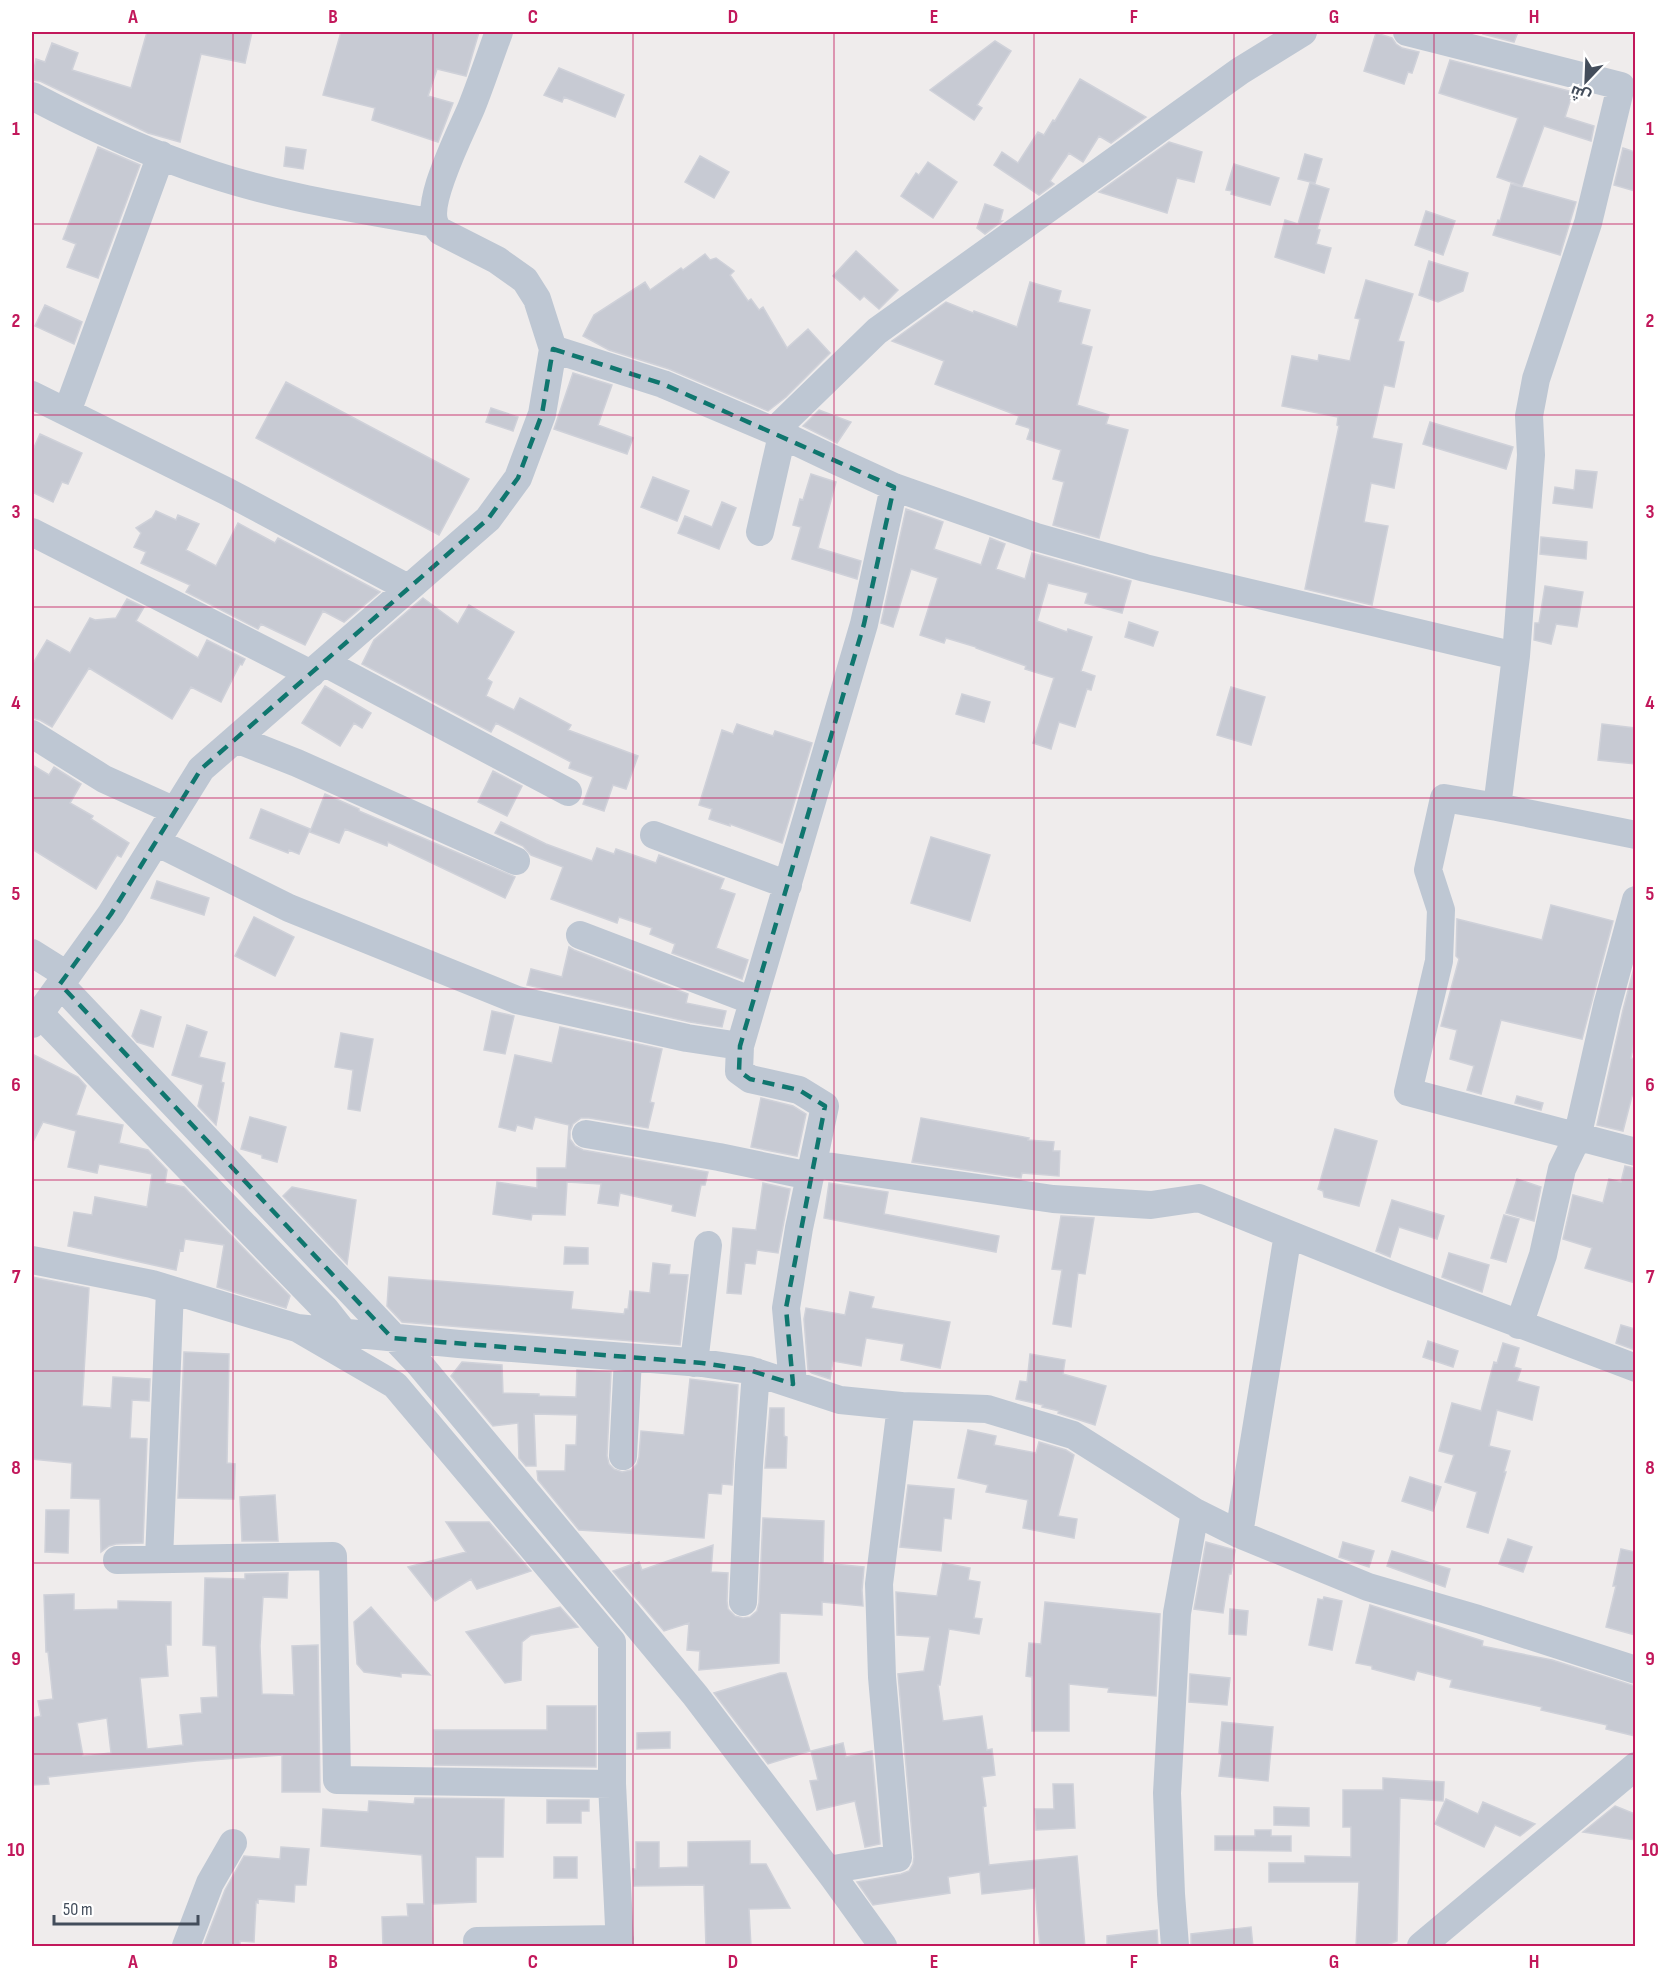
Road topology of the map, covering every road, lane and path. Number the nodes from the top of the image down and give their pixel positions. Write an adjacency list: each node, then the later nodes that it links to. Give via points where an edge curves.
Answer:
1 (500, 32): 6 (street, via 447,158)
2 (1303, 32): 10 (street, via 1240,70 877,331)
3 (1407, 32): 15 (street, via 1622,86 1588,223 1536,379 1529,416 1531,455)
4 (32, 96): 5 (street)
5 (161, 155): 6 (street, via 212,175 282,193); 9 (street)
6 (434, 224): 7 (street, via 525,280 537,299)
7 (552, 349): 10 (street, via 663,384); 14 (street, via 542,414 518,478 488,519)
8 (32, 395): 9 (street)
9 (67, 412): 14 (street)
10 (778, 433): 11 (street); 13 (street)
11 (894, 487): 15 (street, via 1036,537 1144,568); 26 (street, via 864,624)
12 (32, 532): 16 (street)
13 (760, 532)
14 (408, 588): 16 (street)
15 (1516, 656): 20 (street)
16 (318, 668): 18 (street); 19 (street)
17 (32, 734): 21 (street, via 104,779)
18 (236, 739): 21 (street, via 201,769); 25 (street)
19 (568, 792)
20 (1497, 807): 22 (street); 35 (street, via 1444,798 1428,870 1441,910 1439,960 1408,1092)
21 (175, 811): 24 (street)
22 (1635, 834)
23 (654, 835): 26 (street)
24 (156, 842): 30 (street); 33 (street, via 289,908 517,1000)
25 (516, 861)
26 (788, 885): 31 (street)
27 (1635, 900): 35 (street, via 1606,1006)
28 (580, 935): 31 (street)
29 (32, 953): 30 (street)
30 (64, 980): 32 (street); 45 (street)
31 (753, 1001): 33 (street)
32 (35, 1018): 44 (street, via 325,1308)
33 (740, 1046): 37 (street, via 739,1071 750,1079 799,1090 825,1106)
34 (586, 1134): 37 (street)
35 (1577, 1138): 36 (street); 42 (street, via 1562,1169 1543,1255)
36 (1635, 1152)
37 (812, 1170): 38 (street, via 1053,1199 1151,1205 1199,1198); 50 (street, via 786,1308)
38 (1288, 1234): 42 (street); 54 (street)
39 (708, 1245): 47 (street)
40 (32, 1260): 41 (street)
41 (170, 1290): 43 (street); 55 (street)
42 (1519, 1325): 48 (street)
43 (297, 1328): 44 (street); 60 (street, via 395,1385 612,1642)
44 (344, 1333): 45 (street)
45 (392, 1338): 46 (street); 62 (street, via 421,1366 695,1695)
46 (628, 1358): 47 (street); 52 (street)
47 (694, 1363): 49 (street)
48 (1635, 1368)
49 (756, 1372): 50 (street); 57 (street)
50 (793, 1384): 51 (street, via 840,1400)
51 (901, 1406): 53 (street, via 987,1409 1073,1435); 62 (street, via 879,1584 882,1677 898,1858)
52 (623, 1456)
53 (1195, 1512): 54 (street); 67 (street, via 1177,1613 1167,1793)
54 (1239, 1534): 58 (street, via 1368,1587)
55 (159, 1559): 56 (street); 60 (street, via 333,1556 337,1780)
56 (117, 1560)
57 (743, 1602)
58 (1635, 1670)
59 (1635, 1766): 68 (street)
60 (612, 1784): 64 (street)
61 (233, 1844): 65 (street, via 210,1883)
62 (828, 1870): 66 (street)
63 (477, 1941): 64 (street)
64 (620, 1943)
65 (186, 1947)
66 (883, 1947)
67 (1175, 1947)
68 (1421, 1947)

